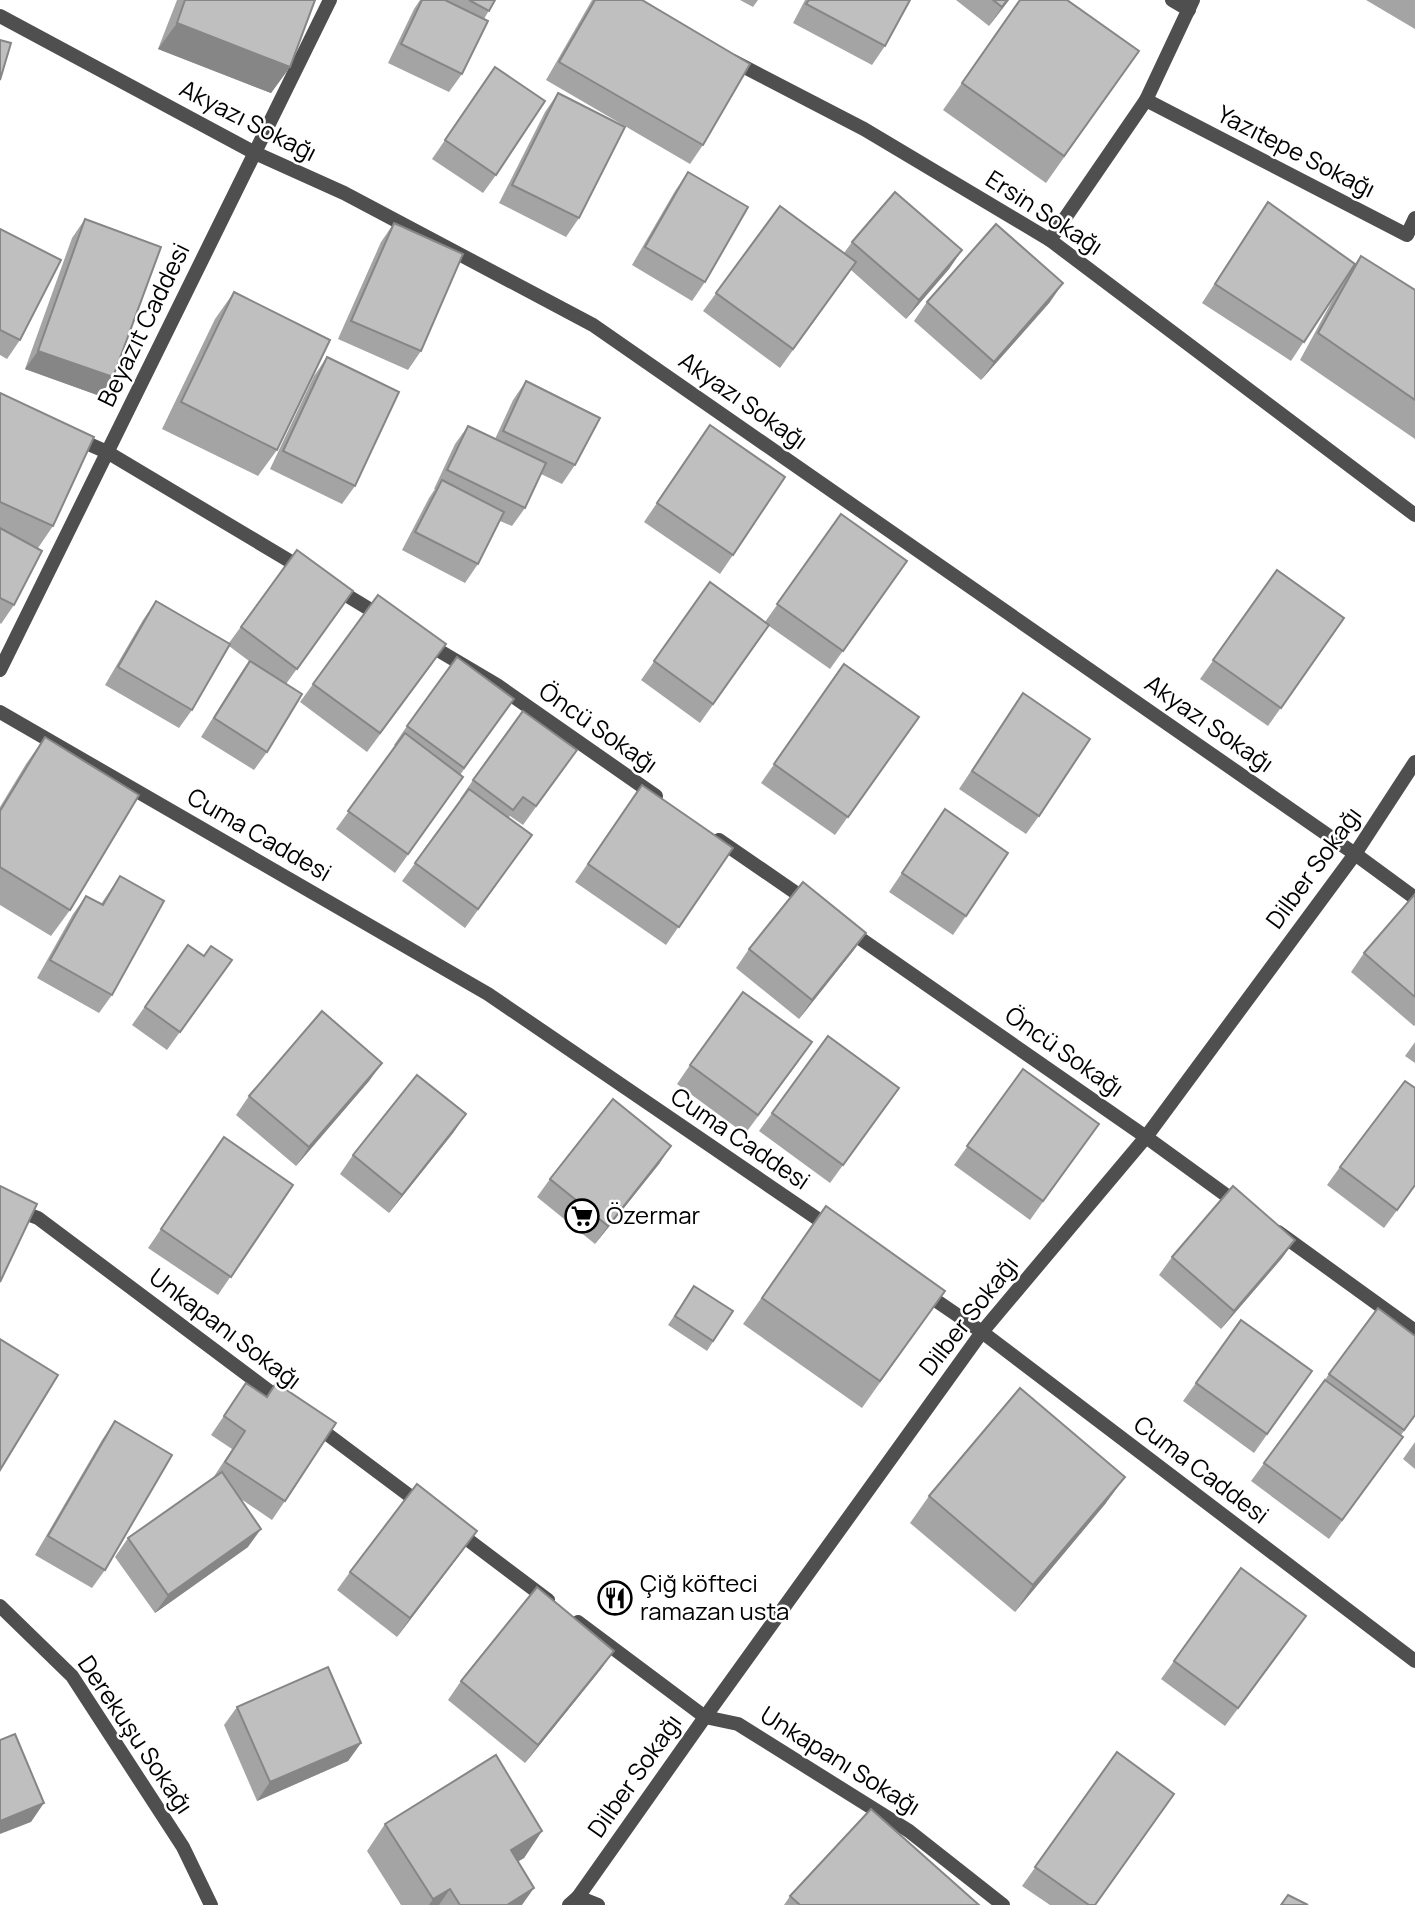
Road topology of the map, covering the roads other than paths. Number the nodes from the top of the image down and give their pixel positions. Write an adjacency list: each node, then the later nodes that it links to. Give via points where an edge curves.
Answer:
1 (330, 0): 7 (street, Beyazıt Caddesi)
2 (1172, 0): 3 (street)
3 (1191, 5): 6 (street)
4 (0, 16): 7 (street, Akyazı Sokağı)
5 (715, 51): 9 (street, Ersin Sokağı, via 864,129)
6 (1146, 100): 8 (street, Yazıtepe Sokağı, via 1407,235); 9 (street)
7 (255, 153): 11 (street, Beyazıt Caddesi); 18 (street, Akyazı Sokağı, via 344,193 593,325)
8 (1415, 218)
9 (1050, 240): 12 (street, Ersin Sokağı)
10 (60, 432): 11 (street, Öncü Sokağı)
11 (107, 452): 13 (street, Beyazıt Caddesi); 16 (street, Öncü Sokağı, via 497,685)
12 (1415, 515)
13 (0, 670)
14 (0, 712): 24 (street, Cuma Caddesi, via 488,994)
15 (1415, 762): 18 (street, Dilber Sokağı)
16 (668, 804)
17 (713, 835): 20 (street)
18 (1355, 853): 19 (street, Akyazı Sokağı); 22 (street, Dilber Sokağı)
19 (1415, 898)
20 (816, 907)
21 (838, 923): 22 (street, Öncü Sokağı)
22 (1146, 1137): 26 (street, Öncü Sokağı); 27 (street, Dilber Sokağı)
23 (0, 1204): 30 (street, Unkapanı Sokağı, via 38,1218)
24 (844, 1237)
25 (913, 1284): 27 (street, Cuma Caddesi)
26 (1415, 1331)
27 (982, 1332): 29 (street, Cuma Caddesi); 30 (street, Dilber Sokağı)
28 (0, 1606): 32 (street, Derekuşu Sokağı, via 72,1676 183,1847)
29 (1415, 1661)
30 (705, 1717): 31 (street, Dilber Sokağı); 34 (street, Unkapanı Sokağı, via 738,1724 909,1831)
31 (573, 1901): 33 (street)
32 (211, 1905)
33 (598, 1905)
34 (1003, 1905)

